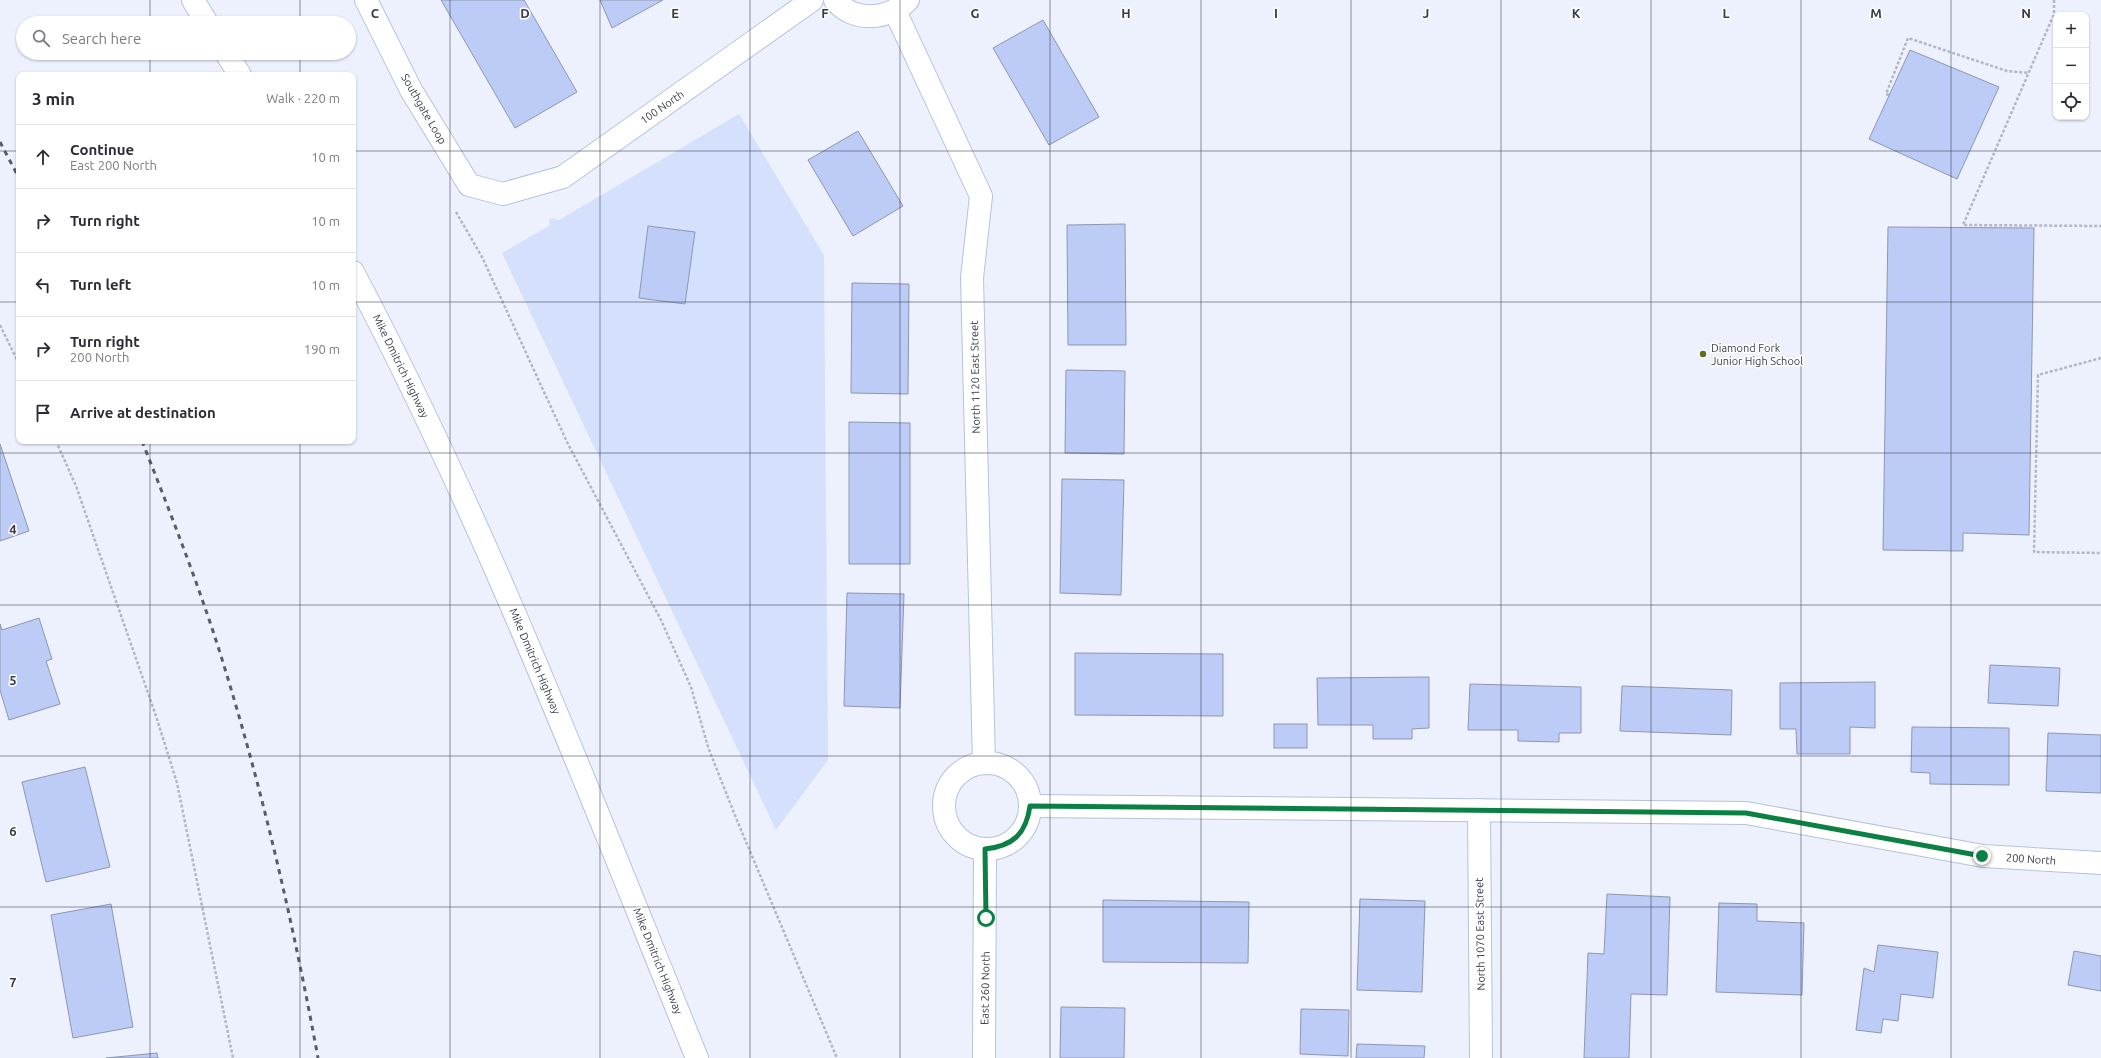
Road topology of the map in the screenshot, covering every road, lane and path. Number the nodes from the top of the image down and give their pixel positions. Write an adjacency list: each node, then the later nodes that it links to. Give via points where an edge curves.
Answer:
1 (193, 0): 7 (main road)
2 (366, 0): 12 (main road, Southgate Loop, via 411,90 469,185)
3 (812, 0): 12 (main road, 100 North, via 564,177)
4 (835, 0): 6 (main road, via 850,12 864,16 880,16)
5 (2054, 0): 10 (path, via 2054,14)
6 (901, 6): 21 (main road, North 1120 East Street, via 981,196 972,278)
7 (203, 16)
8 (230, 60): 9 (main road)
9 (238, 72)
10 (2029, 73): 11 (path, via 2008,71 1908,38 1886,94); 14 (path, via 1963,225)
11 (1889, 95)
12 (503, 194)
13 (454, 208): 28 (path, via 482,257 567,442 661,620 691,687 708,747 736,818)
14 (2101, 226)
15 (356, 278): 27 (main road, Mike Dmitrich Highway, via 406,373 489,552)
16 (0, 325): 17 (path)
17 (16, 358)
18 (2101, 358): 20 (path, via 2038,375 2034,552)
19 (57, 444): 26 (path, via 76,486 177,783)
20 (2101, 553)
21 (984, 763): 22 (main road, via 998,764 1021,780); 24 (main road, via 969,766 957,774 948,786 944,799 944,814 949,828 958,838 971,846)
22 (1030, 806): 23 (main road, 200 North); 24 (main road, via 1028,819 1021,832 1011,842 999,848)
23 (1479, 810): 25 (main road, 200 North, via 1746,813 1982,856); 30 (main road, North 1070 East Street)
24 (985, 849): 29 (main road, East 260 North)
25 (2101, 863)
26 (233, 1058)
27 (697, 1058)
28 (836, 1058)
29 (984, 1058)
30 (1481, 1058)

